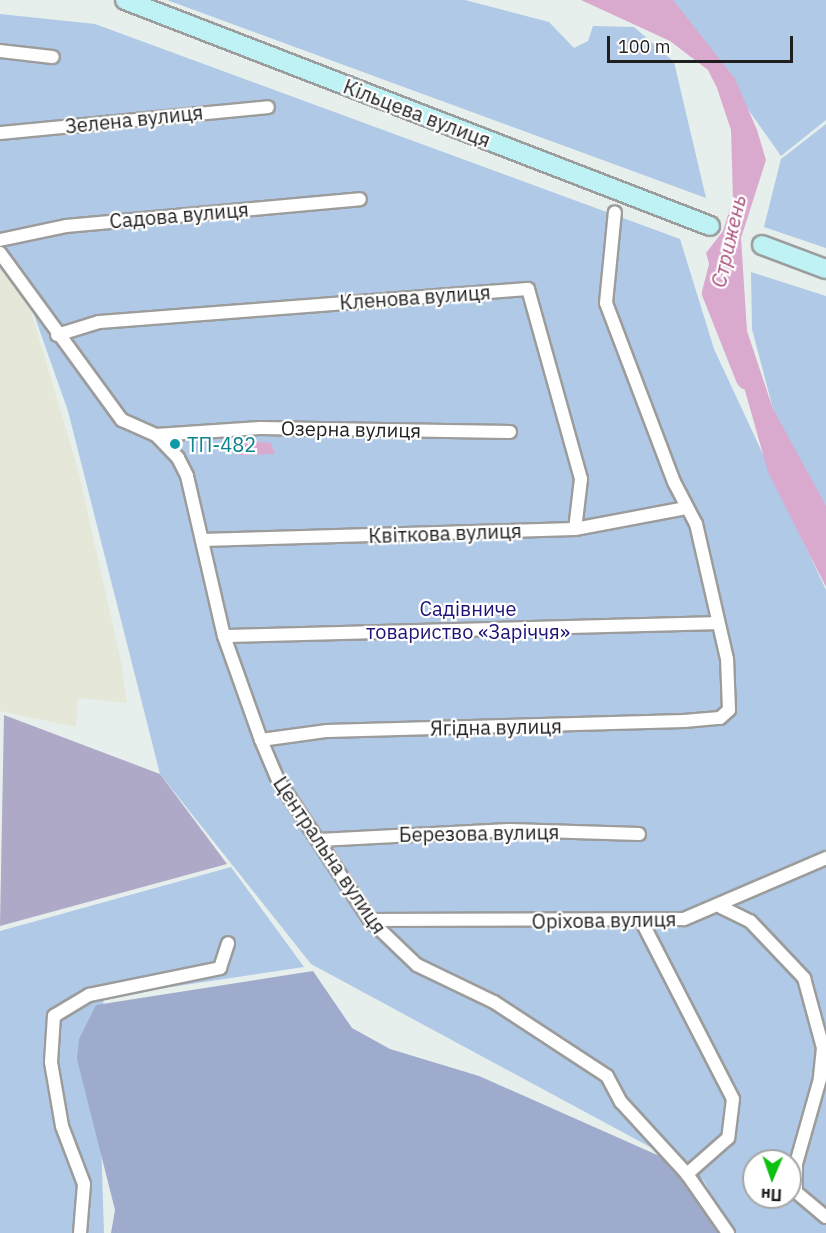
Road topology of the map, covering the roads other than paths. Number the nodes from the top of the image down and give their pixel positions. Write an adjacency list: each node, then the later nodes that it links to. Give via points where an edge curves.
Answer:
1 (125, 0): 8 (main road, Кільцева вулиця)
2 (0, 51): 3 (street)
3 (53, 57)
4 (268, 107): 5 (street, Зелена вулиця)
5 (0, 133)
6 (360, 200): 9 (street, Садова вулиця, via 78,225)
7 (615, 213): 16 (street, via 606,303)
8 (710, 225)
9 (0, 240)
10 (762, 245): 12 (main road)
11 (0, 253): 13 (street, Центральна вулиця)
12 (826, 269)
13 (57, 335): 15 (street, Центральна вулиця, via 122,420); 17 (street, Кленова вулиця, via 99,322 528,289 581,479)
14 (510, 432): 15 (street, Озерна вулиця, via 260,428)
15 (156, 435): 18 (street, Центральна вулиця, via 187,476)
16 (686, 508): 17 (street, Квіткова вулиця); 19 (street, via 696,524)
17 (575, 529): 18 (street, Квіткова вулиця)
18 (202, 540): 20 (street, Центральна вулиця)
19 (715, 623): 20 (street); 21 (street, Ягідна вулиця, via 727,659 729,710 720,718 327,731)
20 (224, 636): 21 (street, Центральна вулиця)
21 (261, 740): 23 (street, Центральна вулиця, via 278,780)
22 (639, 834): 23 (street, Березова вулиця, via 509,830)
23 (319, 840): 26 (street, Центральна вулиця)
24 (826, 858): 25 (street, Оріхова вулиця)
25 (721, 907): 27 (street, Оріхова вулиця, via 684,919); 30 (street, via 750,921 804,978 823,1048 820,1079 796,1164 796,1192)
26 (370, 920): 27 (street, Оріхова вулиця); 29 (street, Центральна вулиця, via 417,965 494,1002 607,1076 621,1102)
27 (641, 920): 29 (street, via 733,1099 728,1138)
28 (228, 944): 31 (street, via 220,968 89,995 54,1016 51,1062 62,1126 84,1184)
29 (687, 1174): 32 (street, Центральна вулиця)
30 (826, 1217)
31 (80, 1233)
32 (728, 1233)

